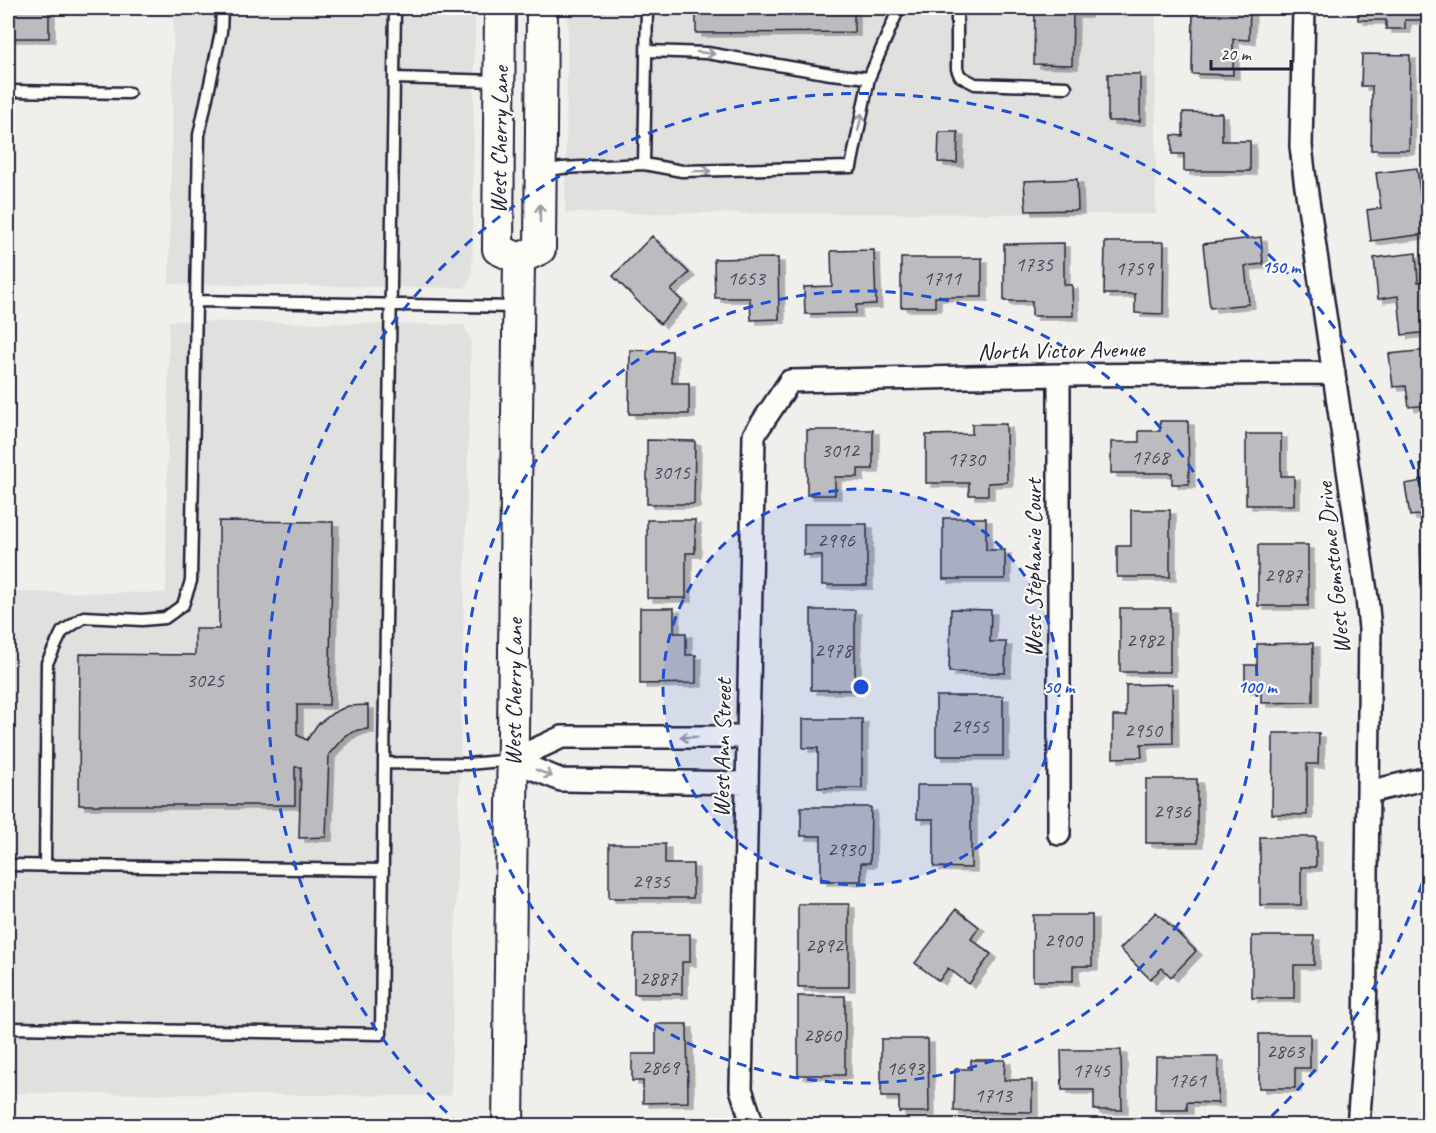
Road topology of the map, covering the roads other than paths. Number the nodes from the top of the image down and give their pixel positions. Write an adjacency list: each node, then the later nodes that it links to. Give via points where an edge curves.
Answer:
1 (222, 8): 19 (lane, via 221,32 199,135)
2 (395, 8): 10 (lane)
3 (500, 8): 12 (main road, West Cherry Lane)
4 (542, 8): 17 (main road, West Cherry Lane)
5 (647, 8): 9 (lane)
6 (899, 8): 11 (lane)
7 (957, 8): 13 (lane, via 960,76 975,84)
8 (1304, 8): 22 (street, West Gemstone Drive, via 1301,146)
9 (647, 51): 11 (lane, one-way to 11, via 707,52); 16 (lane)
10 (394, 78): 12 (lane); 20 (lane)
11 (869, 78): 16 (lane, one-way to 11, via 682,171 850,167)
12 (500, 81): 18 (main road, West Cherry Lane, via 498,249)
13 (1066, 87)
14 (8, 91): 15 (lane)
15 (129, 93)
16 (644, 164): 17 (lane)
17 (541, 171): 18 (main road, West Cherry Lane, one-way to 17, via 540,249)
18 (519, 259): 21 (main road, West Cherry Lane)
19 (196, 301): 20 (lane); 33 (lane, via 191,581 183,605 165,618 84,617 62,632 47,663)
20 (391, 306): 21 (lane); 27 (lane)
21 (519, 307): 26 (main road, West Cherry Lane)
22 (1334, 373): 23 (street, North Victor Avenue); 30 (street, West Gemstone Drive, via 1369,619)
23 (1059, 375): 24 (street, North Victor Avenue); 31 (street, West Stephanie Court)
24 (790, 381): 25 (street, West Ann Street, via 754,435)
25 (748, 737): 26 (street, one-way to 26, via 562,737); 29 (street, West Ann Street)
26 (512, 760): 27 (lane); 29 (street, one-way to 29, via 561,780); 36 (main road, West Cherry Lane)
27 (384, 763): 34 (lane)
28 (1428, 778): 30 (street)
29 (747, 783): 37 (street, West Ann Street, via 741,1089)
30 (1368, 792): 38 (street, West Gemstone Drive, via 1365,1039)
31 (1059, 834)
32 (8, 865): 33 (lane)
33 (45, 866): 34 (lane)
34 (383, 870): 35 (lane, via 381,1034)
35 (8, 1028)
36 (508, 1125)
37 (753, 1125)
38 (1358, 1125)

